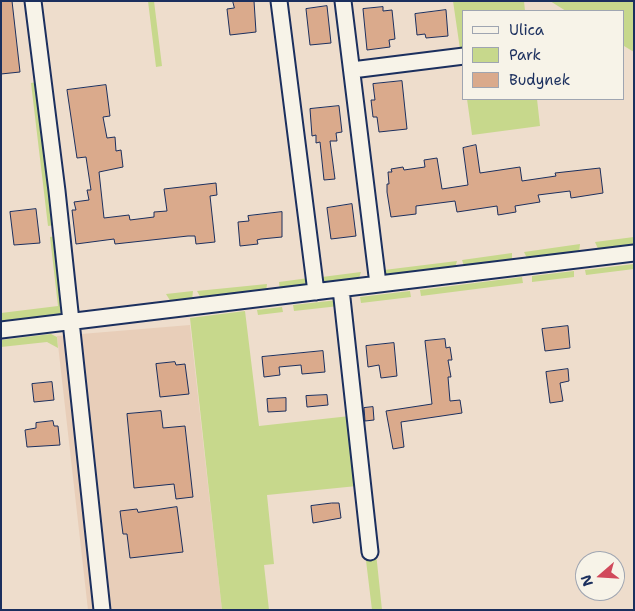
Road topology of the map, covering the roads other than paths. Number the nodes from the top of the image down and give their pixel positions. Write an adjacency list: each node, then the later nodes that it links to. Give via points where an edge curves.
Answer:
1 (33, 1): 10 (street)
2 (279, 1): 9 (street)
3 (343, 1): 5 (street)
4 (462, 56): 5 (street)
5 (352, 70): 7 (street)
6 (634, 253): 7 (street)
7 (378, 284): 8 (street)
8 (341, 289): 9 (street); 12 (street)
9 (316, 292): 10 (street)
10 (70, 322): 11 (street); 13 (street)
11 (1, 330)
12 (370, 552)
13 (102, 610)

